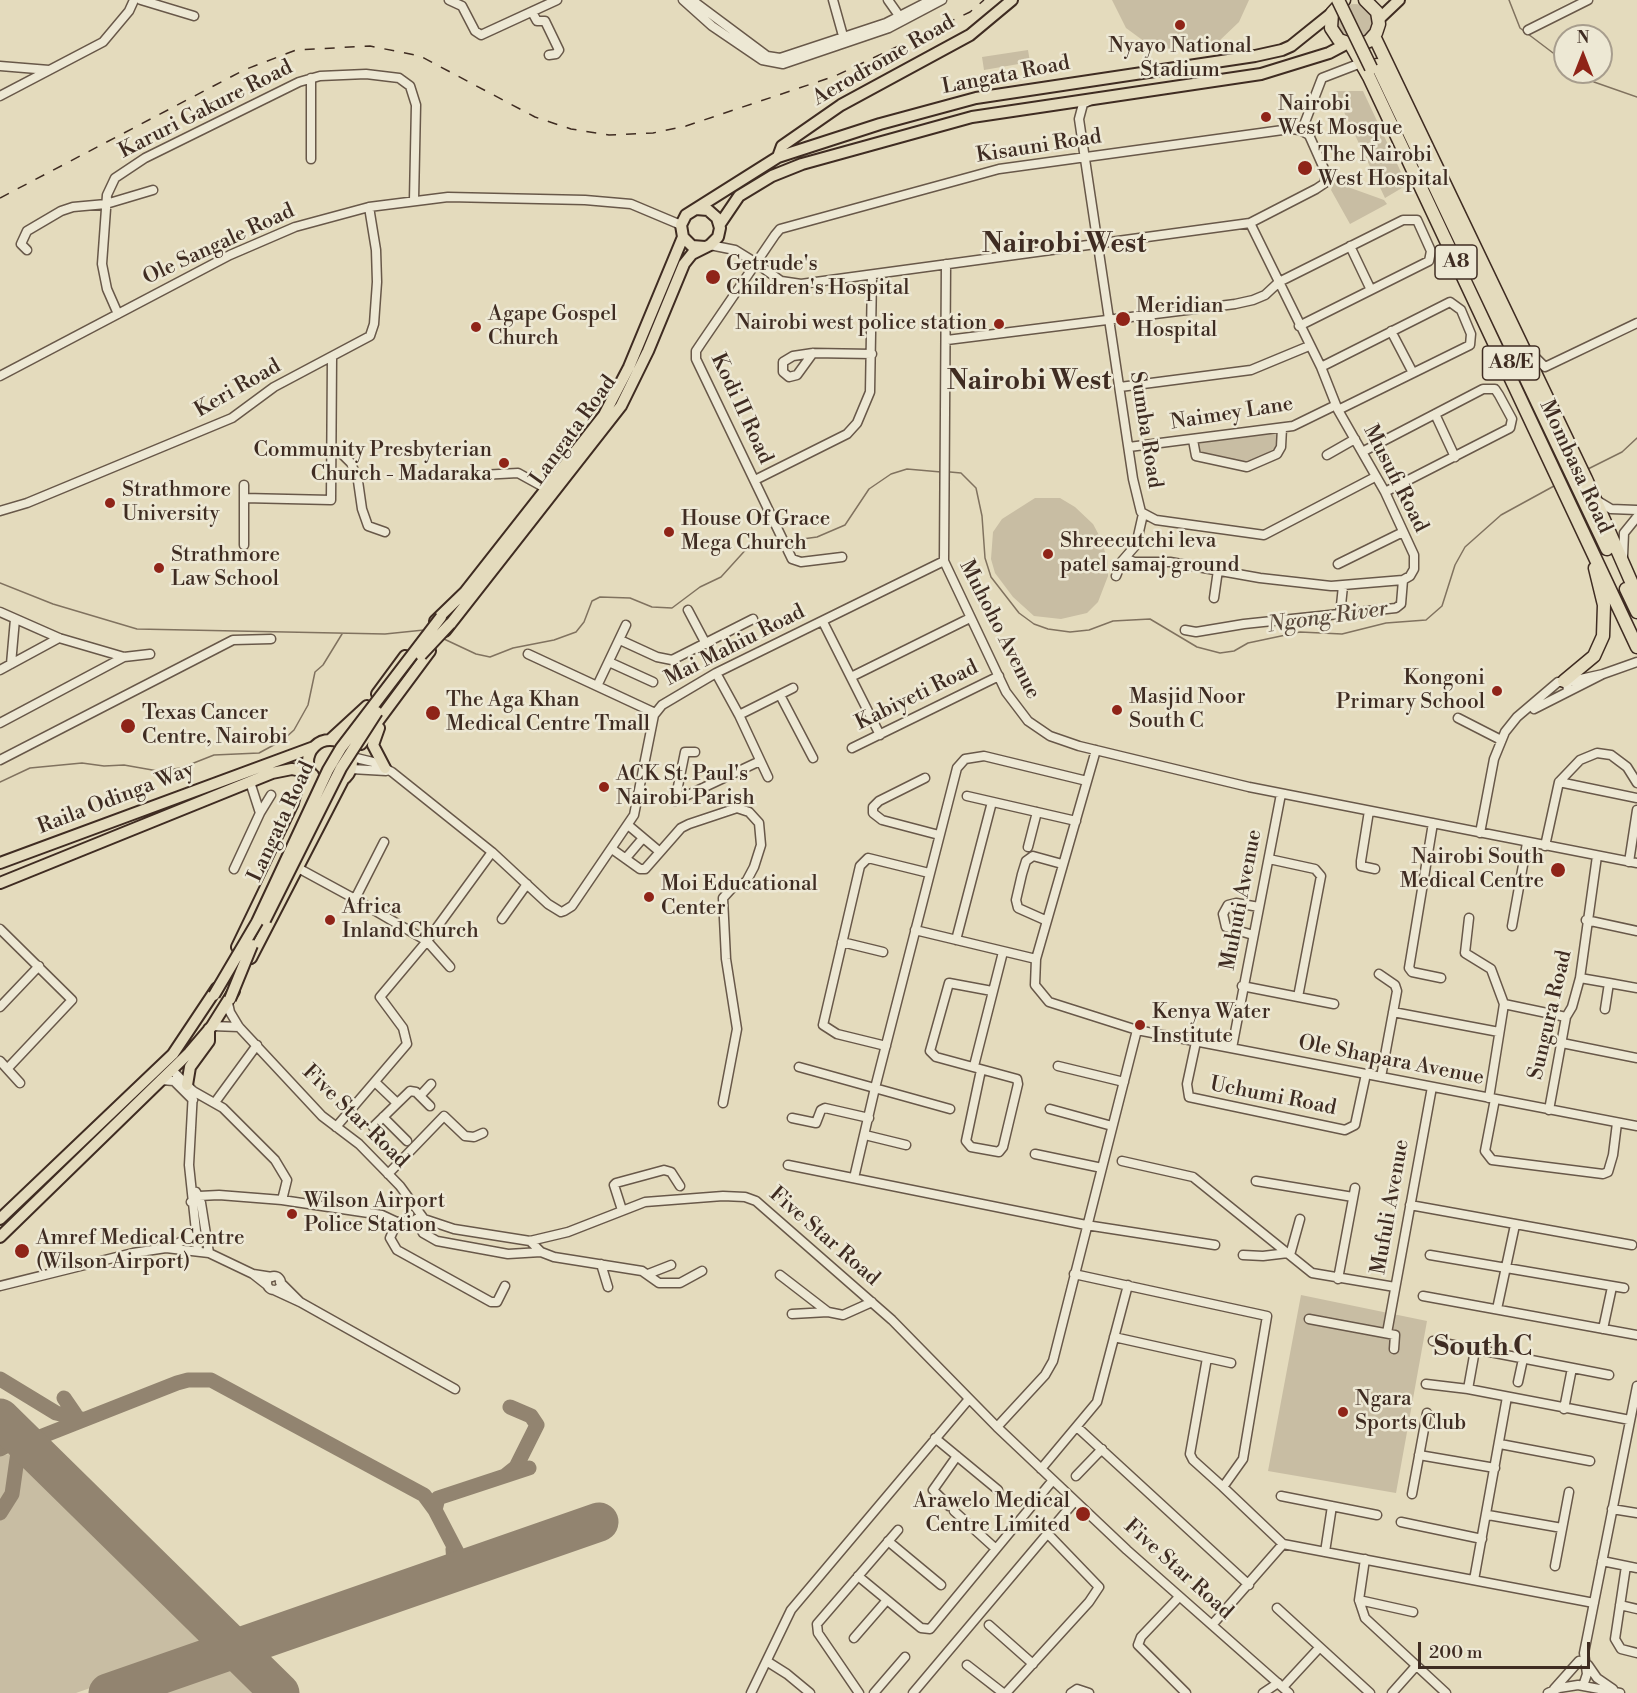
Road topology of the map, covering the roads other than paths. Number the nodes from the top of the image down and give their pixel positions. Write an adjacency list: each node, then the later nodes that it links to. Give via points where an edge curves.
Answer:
1 (134, 0): 30 (street, via 103,42)
2 (141, 0): 18 (street)
3 (449, 0): 17 (street, via 462,6 481,35)
4 (556, 0): 17 (street)
5 (683, 0): 23 (street, via 712,26)
6 (691, 0): 23 (street)
7 (833, 0): 24 (street)
8 (888, 0): 19 (street)
9 (931, 0): 16 (street)
10 (942, 0): 16 (street)
11 (1012, 0): 36 (main road, Aerodrome Road, via 970,34 841,105 782,146)
12 (1365, 0): 20 (highway)
13 (1399, 0): 20 (main road)
14 (1588, 0): 21 (street)
15 (1338, 3): 25 (highway, A8, via 1331,28); 29 (main road, Langata Road, via 1304,37 1282,50); 112 (highway, A8/E); 120 (highway, A8/E, bridge)
16 (920, 10): 19 (street); 24 (street, via 890,28)
17 (532, 12): 26 (street, via 537,21 545,21 559,50)
18 (194, 16)
19 (900, 17): 24 (street)
20 (1379, 19): 22 (highway)
21 (1528, 30)
22 (1374, 36): 25 (highway, via 1363,44); 67 (highway, Mombasa Road / A8)
23 (736, 37): 24 (street, via 762,60 783,64)
24 (844, 40)
25 (1348, 45): 27 (highway, Mombasa Road / A8); 32 (main road, Langata Road, via 1277,70)
26 (549, 55)
27 (1361, 63): 35 (street, via 1322,78); 99 (highway, Mombasa Road / A8)
28 (0, 66): 30 (street)
29 (1183, 66): 32 (main road); 36 (main road, Langata Road, via 976,98)
30 (50, 70): 33 (street)
31 (311, 78): 38 (street); 40 (street, Karuri Gakure Road, via 366,74 399,78 410,86 416,105); 41 (street, Karuri Gakure Road, via 267,96 122,172 110,186)
32 (1185, 86): 34 (main road, Langata Road)
33 (0, 96)
34 (1094, 98): 37 (street, Sumba Road, via 1083,104 1079,113); 46 (main road, Langata Road, via 972,117 802,164 739,196)
35 (1302, 130): 37 (street, Kisauni Road); 44 (street, via 1309,135 1325,171 1325,183)
36 (778, 157): 43 (main road, Langata Road)
37 (1083, 157): 48 (street, Sumba Road); 53 (street, Kisauni Road, via 983,173 785,227)
38 (311, 159)
39 (153, 190): 41 (street)
40 (414, 200): 42 (street, Ole Sangale Road); 45 (street, Ole Sangale Road, via 481,196 617,202 660,214)
41 (106, 204): 51 (street, via 74,207 34,225 22,240); 58 (street, Karuri Gakure Road, via 102,264)
42 (369, 207): 58 (street, Ole Sangale Road, via 295,227 215,262); 68 (street, Keri Road, via 376,249 374,329 369,336)
43 (696, 209): 45 (main road, via 686,215); 46 (main road, via 713,213)
44 (1250, 223): 48 (street); 56 (street, Musufi Road)
45 (681, 225): 47 (main road)
46 (720, 228): 49 (main road); 52 (street)
47 (683, 237): 49 (main road, via 692,246); 87 (main road, Langata Road, via 615,397 593,432)
48 (1096, 242): 54 (street); 59 (street, Sumba Road)
49 (708, 246): 52 (street); 119 (main road, Langata Road, via 692,254 684,264 621,406)
50 (1350, 246): 56 (street); 57 (street); 57 (street, via 1409,218 1417,220 1431,251 1429,261)
51 (27, 250)
52 (735, 250): 53 (street)
53 (756, 263): 55 (street, via 781,281 795,284); 85 (street, Kodi II Road, via 695,356)
54 (946, 264): 55 (street); 63 (street, Muhoho Avenue)
55 (872, 275): 66 (street)
56 (1280, 282): 59 (street, via 1265,295 1235,304); 61 (street, Musufi Road)
57 (1371, 290): 61 (street)
58 (118, 314): 71 (street, Ole Sangale Road)
59 (1109, 319): 63 (street); 72 (street, Sumba Road)
60 (1637, 323): 67 (street, via 1545,367 1535,357)
61 (1299, 326): 64 (street, Musufi Road)
62 (1391, 331): 69 (street); 70 (street); 70 (street, Naimey Lane, via 1445,304 1455,303 1461,310 1472,334 1470,345)
63 (947, 340): 101 (street, Muhoho Avenue)
64 (1309, 346): 69 (street, Musufi Road); 72 (street, via 1251,370)
65 (813, 353): 66 (street)
66 (872, 354): 85 (street, via 869,397 851,431)
67 (1527, 356): 90 (highway, Mombasa Road / A8)
68 (332, 357): 79 (street); 92 (street, Keri Road, via 267,391 232,418)
69 (1321, 367): 73 (street, Musufi Road)
70 (1413, 374): 73 (street, Naimey Lane)
71 (0, 376)
72 (1120, 387): 78 (street, Sumba Road)
73 (1337, 408): 75 (street, Naimey Lane); 76 (street, Musufi Road)
74 (1435, 414): 80 (street); 82 (street); 82 (street, via 1489,388 1499,395 1512,419 1505,432)
75 (1282, 428): 77 (street, Naimey Lane); 77 (street, via 1281,447 1276,454 1247,467 1196,456)
76 (1355, 439): 80 (street, Musufi Road); 81 (street)
77 (1192, 440): 78 (street, Naimey Lane)
78 (1129, 447): 93 (street, Sumba Road, via 1137,500)
79 (331, 451): 89 (street, via 331,500); 95 (street, via 341,453 351,463 368,526)
80 (1362, 452): 84 (street, Musufi Road)
81 (1327, 455)
82 (1455, 457): 88 (street)
83 (481, 475): 87 (street, via 518,473)
84 (1375, 477): 88 (street, Musufi Road); 93 (street, Sumba Road, via 1264,535 1156,520)
85 (755, 480): 98 (street, via 792,559 801,562)
86 (244, 485): 89 (street)
87 (547, 489): 119 (main road, Langata Road)
88 (1385, 492): 96 (street, Musufi Road)
89 (244, 498): 97 (street)
90 (1594, 498): 91 (street, via 1611,510); 104 (highway, Mombasa Road / A8)
91 (1637, 510)
92 (0, 511)
93 (1143, 514): 100 (street, via 1136,545)
94 (1637, 517): 104 (street, via 1622,538)
95 (385, 532)
96 (1403, 532): 102 (street); 106 (street, Musufi Road, via 1416,563 1410,576)
97 (244, 545)
98 (842, 557)
99 (1596, 557): 126 (highway, Mombasa Road / A8); 139 (highway, via 1595,568 1605,605 1603,636 1594,656)
100 (1125, 558): 103 (street); 105 (street)
101 (944, 561): 114 (street, Muhoho Avenue); 117 (street, Mai Mahiu Road)
102 (1338, 564)
103 (1218, 570): 107 (street); 109 (street)
104 (1627, 575): 108 (highway, Mombasa Road / A8)
105 (1116, 576)
106 (1403, 580): 107 (street); 113 (street, via 1400,607)
107 (1343, 586): 113 (street)
108 (1637, 595)
109 (1214, 598)
110 (688, 610): 125 (street)
111 (0, 612): 115 (street)
112 (1637, 612)
113 (1340, 615): 121 (street, via 1196,632)
114 (970, 618): 135 (street, Muhoho Avenue); 136 (street)
115 (15, 619): 122 (street); 132 (street)
116 (753, 620): 125 (street)
117 (823, 622): 134 (street, Mai Mahiu Road); 136 (street)
118 (626, 625): 124 (street)
119 (433, 627): 142 (main road, Langata Road, via 441,637); 148 (main road, Langata Road, via 360,716); 230 (main road, Langata Road, bridge, via 341,748 257,922); 232 (main road, Langata Road, bridge, via 341,768 248,954)
120 (1637, 629)
121 (1185, 630)
122 (59, 638): 129 (street); 132 (street)
123 (272, 639): 156 (street, via 233,640)
124 (620, 640): 125 (street, via 665,660 679,658); 130 (street)
125 (706, 644)
126 (1637, 647)
127 (150, 654): 129 (street)
128 (528, 654): 138 (street)
129 (124, 657): 146 (street)
130 (609, 662): 137 (street); 138 (street)
131 (1634, 663): 139 (street)
132 (11, 664): 133 (street)
133 (0, 670)
134 (716, 673): 143 (street, Mai Mahiu Road, via 670,699); 144 (street)
135 (999, 676): 147 (street, Kabiyeti Road); 152 (street, Muhoho Avenue, via 1022,716 1036,728)
136 (851, 677): 147 (street)
137 (652, 681)
138 (598, 684): 143 (street)
139 (1564, 687): 149 (street, via 1509,727)
140 (793, 688): 141 (street)
141 (780, 695): 144 (street); 155 (street)
142 (392, 701): 154 (main road, Langata Road); 159 (main road, via 374,737 375,753)
143 (655, 713): 179 (street, Mai Mahiu Road, via 638,802)
144 (739, 715): 157 (street)
145 (1458, 718): 149 (street)
146 (0, 723)
147 (880, 735): 151 (street, Kabiyeti Road)
148 (330, 740): 150 (main road); 154 (main road, via 344,744)
149 (1501, 741): 181 (street, via 1491,771)
150 (314, 747): 160 (main road, via 308,762); 180 (main road, Raila Odinga Way)
151 (852, 748)
152 (1096, 750): 164 (street, Ole Shapara Avenue); 168 (street, Muhoho Avenue)
153 (695, 752): 157 (street, via 685,752 675,801)
154 (352, 756): 158 (main road); 159 (street)
155 (813, 758)
156 (0, 760)
157 (760, 761): 161 (street)
158 (351, 769): 159 (street); 163 (main road)
159 (389, 770): 190 (street, Mai Mahiu Road)
160 (312, 774): 163 (main road, via 327,784); 165 (main road, Raila Odinga Way, via 292,769); 230 (main road, Langata Road, via 304,808)
161 (768, 777)
162 (925, 778): 182 (street, via 879,801 873,813 882,820)
163 (343, 780): 198 (main road, Langata Road)
164 (1087, 781): 177 (street, Ole Shapara Avenue); 182 (street, via 984,756 965,759 957,768)
165 (250, 782): 176 (street); 184 (main road, Raila Odinga Way)
166 (1559, 782): 167 (street, via 1580,760 1604,753 1618,758); 171 (street); 187 (street)
167 (1637, 783)
168 (1281, 794): 173 (street, Muhoho Avenue); 194 (street, Muhuti Avenue)
169 (271, 795): 176 (street)
170 (968, 796): 172 (street)
171 (1637, 798)
172 (992, 802): 175 (street); 215 (street)
173 (1369, 810): 178 (street, Muhoho Avenue); 200 (street, via 1361,866)
174 (1637, 810): 196 (street)
175 (1037, 812): 177 (street); 188 (street)
176 (260, 813): 199 (street)
177 (1076, 821): 197 (street, Ole Shapara Avenue)
178 (1433, 823): 181 (street, Muhoho Avenue); 224 (street, via 1409,968)
179 (628, 825): 183 (street); 189 (street, Mai Mahiu Road)
180 (94, 828): 184 (main road); 195 (main road, Raila Odinga Way)
181 (1480, 833): 186 (street, Muhoho Avenue)
182 (939, 835): 201 (street)
183 (643, 838): 191 (street); 193 (street)
184 (99, 841): 202 (main road, Raila Odinga Way)
185 (384, 842): 204 (street)
186 (1527, 843): 187 (street, Muhoho Avenue); 210 (street)
187 (1545, 846): 192 (street, Muhoho Avenue)
188 (1028, 847)
189 (612, 849): 193 (street); 203 (street, Mai Mahiu Road, via 572,906 564,911 548,904)
190 (492, 852): 203 (street, Mai Mahiu Road); 216 (street)
191 (660, 852): 193 (street, via 645,869); 269 (street, via 681,828 732,810 742,808 759,823 761,845 754,867 746,882 733,886 723,898 726,959 737,1029)
192 (1597, 856): 196 (street, Muhoho Avenue); 209 (street, Sungura Road)
193 (626, 858)
194 (1269, 859): 205 (street, Muhuti Avenue); 231 (street, via 1316,869 1321,876)
195 (0, 863)
196 (1633, 863)
197 (1062, 864): 208 (street, Ole Shapara Avenue); 208 (street, via 1038,856 1026,861 1016,905 1021,911)
198 (298, 868): 204 (street); 232 (main road, Langata Road)
199 (234, 869)
200 (1375, 869)
201 (929, 873): 212 (street); 217 (street, via 868,858 863,861)
202 (0, 883)
203 (527, 884): 206 (street)
204 (355, 899): 216 (street)
205 (1259, 907): 214 (street, Muhuti Avenue); 214 (street, via 1236,903 1228,905 1223,914 1226,927)
206 (502, 918)
207 (1469, 918): 235 (street, via 1465,953 1485,964 1495,977)
208 (1045, 920): 220 (street, Ole Shapara Avenue)
209 (1586, 920): 213 (street); 225 (street, Sungura Road)
210 (1512, 926)
211 (0, 930): 221 (street)
212 (915, 930): 215 (street); 246 (street)
213 (1637, 931)
214 (1253, 935): 227 (street, Muhuti Avenue)
215 (956, 940): 219 (street)
216 (427, 942): 222 (street); 258 (street, via 380,997 403,1028 407,1044)
217 (842, 942): 218 (street); 246 (street, via 823,1025 837,1034)
218 (883, 952)
219 (1003, 952): 220 (street); 229 (street)
220 (1036, 959): 241 (street, Ole Shapara Avenue, via 1035,985 1049,1002)
221 (39, 966): 233 (street); 252 (street, via 71,997 72,1003)
222 (450, 968)
223 (1378, 974): 237 (street, via 1396,988)
224 (1441, 978)
225 (1581, 978): 226 (street); 238 (street, Sungura Road)
226 (1609, 983): 228 (street); 236 (street)
227 (1242, 986): 231 (street); 247 (street, Muhuti Avenue)
228 (1637, 988)
229 (992, 992): 253 (street); 253 (street, via 949,983 930,1049 936,1057)
230 (214, 995): 291 (main road, Langata Road, via 173,1054)
231 (1298, 997): 234 (street)
232 (229, 1001): 239 (main road, Langata Road); 240 (street)
233 (2, 1002)
234 (1334, 1004)
235 (1504, 1004): 238 (street); 242 (street)
236 (1605, 1009)
237 (1393, 1012): 242 (street); 256 (street)
238 (1566, 1017): 244 (street, Sungura Road)
239 (210, 1027): 240 (street); 254 (main road, Langata Road); 264 (main road, via 209,1041 190,1067)
240 (239, 1027): 245 (street, Five Star Road)
241 (1137, 1030): 243 (street, Ole Shapara Avenue); 259 (street)
242 (1499, 1032): 266 (street)
243 (1196, 1042): 247 (street, Ole Shapara Avenue); 255 (street, Uchumi Road, via 1188,1097 1349,1130 1355,1125)
244 (1562, 1043): 248 (street); 273 (street, Sungura Road)
245 (257, 1045): 267 (street); 280 (street, Five Star Road)
246 (886, 1046): 263 (street)
247 (1232, 1048): 255 (street, Ole Shapara Avenue)
248 (1637, 1058)
249 (0, 1061): 252 (street)
250 (1058, 1066): 259 (street)
251 (799, 1067): 263 (street)
252 (8, 1068): 260 (street)
253 (977, 1068): 253 (street, via 1018,1080 999,1152 971,1147 966,1141)
254 (172, 1070): 257 (main road, Langata Road); 264 (street)
255 (1366, 1074): 256 (street, Ole Shapara Avenue)
256 (1381, 1077): 262 (street, Ole Shapara Avenue)
257 (161, 1080): 264 (street, via 174,1081); 294 (main road, Langata Road)
258 (375, 1082): 268 (street); 280 (street)
259 (1124, 1082): 278 (street)
260 (20, 1083)
261 (431, 1084): 265 (street)
262 (1432, 1087): 266 (street, Ole Shapara Avenue); 300 (street, Mufuli Avenue)
263 (874, 1088): 271 (street); 276 (street)
264 (191, 1092): 267 (street); 296 (street)
265 (420, 1096): 268 (street, via 410,1091); 270 (street)
266 (1492, 1099): 273 (street, Ole Shapara Avenue); 277 (street, via 1485,1151 1492,1160 1603,1174 1608,1172 1613,1155)
267 (216, 1101): 298 (street, via 280,1166 287,1180)
268 (397, 1103): 274 (street)
269 (723, 1104)
270 (430, 1106)
271 (950, 1109)
272 (1050, 1109): 278 (street)
273 (1549, 1110): 277 (street, Ole Shapara Avenue)
274 (383, 1118): 281 (street); 284 (street)
275 (792, 1118): 276 (street, via 816,1123 825,1108)
276 (869, 1118): 283 (street)
277 (1617, 1123): 279 (street, Ole Shapara Avenue)
278 (1112, 1126): 287 (street)
279 (1637, 1126)
280 (336, 1127): 290 (street, Five Star Road)
281 (373, 1127)
282 (483, 1133): 290 (street, via 465,1136 444,1116)
283 (865, 1135): 285 (street); 292 (street)
284 (407, 1141)
285 (906, 1145)
286 (1035, 1154): 289 (street)
287 (1105, 1157): 289 (street); 319 (street, via 1193,1177)
288 (788, 1165): 292 (street)
289 (1102, 1168): 308 (street)
290 (388, 1174): 305 (street, Five Star Road, via 406,1193)
291 (44, 1175): 294 (main road); 301 (main road, Langata Road)
292 (854, 1178): 308 (street)
293 (1256, 1181): 331 (street, via 1354,1192)
294 (55, 1186): 304 (main road, Langata Road)
295 (680, 1186): 302 (street, via 671,1172 664,1170 614,1183)
296 (192, 1187): 297 (street); 299 (street)
297 (199, 1196): 298 (street); 299 (street); 318 (street)
298 (282, 1200): 307 (street, via 382,1215)
299 (191, 1202): 310 (street)
300 (1410, 1205): 309 (street); 337 (street, Mufuli Avenue)
301 (10, 1209): 303 (main road, Langata Road); 304 (main road)
302 (622, 1210): 312 (street, Five Star Road, via 568,1232); 343 (street, Five Star Road, via 667,1199 751,1198)
303 (0, 1219)
304 (20, 1219): 311 (main road, Langata Road)
305 (420, 1219): 307 (street); 312 (street, Five Star Road, via 454,1229); 317 (street, via 423,1233 437,1241 508,1254)
306 (1300, 1219): 319 (street)
307 (396, 1222): 335 (street, via 390,1241 397,1250 490,1302 497,1302)
308 (1086, 1225): 313 (street); 328 (street)
309 (1515, 1225): 314 (street); 324 (street)
310 (195, 1229): 315 (street, via 185,1240); 316 (street)
311 (0, 1237)
312 (530, 1240): 317 (street)
313 (1215, 1245)
314 (1632, 1245)
315 (166, 1248): 316 (street); 334 (street)
316 (198, 1250): 318 (street)
317 (541, 1252): 322 (street)
318 (209, 1253): 326 (street)
319 (1289, 1254): 320 (street); 331 (street, via 1312,1273)
320 (1243, 1255)
321 (1430, 1255): 324 (street)
322 (601, 1264): 327 (street); 336 (street)
323 (671, 1265): 327 (street)
324 (1506, 1269): 338 (street); 344 (street)
325 (702, 1271): 327 (street, via 676,1284 657,1282)
326 (253, 1274): 330 (street); 339 (street)
327 (648, 1274)
328 (1074, 1274): 333 (street); 370 (street, via 1049,1371)
329 (780, 1275): 345 (street)
330 (272, 1277): 332 (street); 339 (street)
331 (1338, 1279): 337 (street)
332 (280, 1282): 339 (street, via 278,1288); 342 (street)
333 (1128, 1285): 351 (street); 382 (street, via 1268,1317 1243,1459)
334 (0, 1286)
335 (505, 1286)
336 (608, 1287)
337 (1395, 1287): 349 (street, Mufuli Avenue)
338 (1612, 1287): 340 (street); 348 (street)
339 (271, 1288): 342 (street)
340 (1624, 1288)
341 (1423, 1296): 344 (street)
342 (300, 1302): 363 (street)
343 (872, 1302): 345 (street, via 849,1314); 366 (street, Five Star Road)
344 (1497, 1309): 348 (street)
345 (828, 1312): 346 (street)
346 (792, 1314)
347 (1309, 1319): 349 (street)
348 (1603, 1329): 350 (street)
349 (1387, 1333): 353 (street, via 1396,1336)
350 (1637, 1335)
351 (1114, 1337): 355 (street); 371 (street, via 1101,1394)
352 (1433, 1341): 354 (street)
353 (1395, 1349)
354 (1475, 1350): 356 (street); 364 (street)
355 (1207, 1358): 357 (street); 382 (street, via 1190,1454)
356 (1523, 1359): 358 (street); 360 (street)
357 (1231, 1363)
358 (1572, 1368): 359 (street); 367 (street)
359 (1609, 1375)
360 (1518, 1382)
361 (1426, 1383): 364 (street)
362 (1637, 1386): 369 (street)
363 (455, 1389)
364 (1468, 1389): 365 (street)
365 (1507, 1397): 367 (street); 373 (street)
366 (969, 1399): 370 (street, Five Star Road); 372 (street)
367 (1564, 1408): 369 (street)
368 (1427, 1413): 375 (street)
369 (1630, 1420): 389 (street)
370 (997, 1427): 379 (street, Five Star Road)
371 (1077, 1428): 374 (street); 379 (street)
372 (935, 1438): 376 (street); 426 (street, via 791,1610)
373 (1500, 1444): 377 (street); 378 (street)
374 (1102, 1449): 380 (street); 410 (street)
375 (1419, 1455): 378 (street); 385 (street)
376 (957, 1456): 383 (street); 400 (street, via 933,1490)
377 (1590, 1461)
378 (1495, 1468): 392 (street)
379 (1041, 1469): 381 (street, Five Star Road)
380 (1076, 1476)
381 (1053, 1480): 387 (street, Five Star Road); 400 (street)
382 (1223, 1487): 399 (street)
383 (998, 1490)
384 (1569, 1492): 394 (street)
385 (1412, 1494)
386 (1281, 1496): 388 (street)
387 (1075, 1501): 396 (street); 411 (street, Five Star Road)
388 (1332, 1506): 391 (street); 401 (street)
389 (1612, 1509): 390 (street); 403 (street)
390 (1637, 1514)
391 (1377, 1515)
392 (1488, 1515): 394 (street); 397 (street)
393 (1401, 1522): 397 (street)
394 (1562, 1528): 404 (street)
395 (898, 1530): 398 (street)
396 (1048, 1534): 427 (street, via 1099,1587); 437 (street)
397 (1482, 1539): 408 (street)
398 (888, 1541): 407 (street); 409 (street)
399 (1283, 1544): 401 (street); 410 (street)
400 (996, 1549): 412 (street, via 930,1629 921,1628)
401 (1325, 1552): 402 (street)
402 (1365, 1559): 408 (street); 413 (street)
403 (1602, 1562): 405 (street); 414 (street)
404 (1555, 1566)
405 (1626, 1566): 406 (street); 415 (street)
406 (1637, 1568)
407 (858, 1576): 412 (street); 435 (street, via 817,1627)
408 (1474, 1580): 414 (street)
409 (941, 1585)
410 (1250, 1585): 420 (street)
411 (1179, 1597): 420 (street, Five Star Road); 441 (street, via 1138,1645)
412 (887, 1600): 421 (street)
413 (1359, 1600): 418 (street); 429 (street, via 1365,1618)
414 (1594, 1603): 425 (street)
415 (1620, 1605): 417 (street); 423 (street, via 1617,1645)
416 (1277, 1608): 422 (street)
417 (1637, 1609)
418 (1413, 1612)
419 (989, 1624): 427 (street)
420 (1212, 1625): 431 (street, Five Star Road)
421 (854, 1638)
422 (1319, 1647): 431 (street); 443 (street)
423 (1637, 1653)
424 (905, 1657): 436 (street)
425 (1583, 1659): 430 (street, via 1576,1673); 432 (street); 446 (street, via 1597,1678)
426 (768, 1662): 433 (street); 434 (street)
427 (1033, 1664): 438 (street)
428 (967, 1665): 438 (street)
429 (1416, 1666): 444 (street); 445 (street)
430 (1581, 1686): 432 (street); 446 (street)
431 (1283, 1688): 442 (street)
432 (1550, 1692)
433 (751, 1693)
434 (810, 1693)
435 (860, 1693)
436 (874, 1693)
437 (913, 1693)
438 (1005, 1693)
439 (1071, 1693): 440 (street, via 1077,1689)
440 (1089, 1693)
441 (1186, 1693)
442 (1263, 1693)
443 (1370, 1693)
444 (1392, 1693)
445 (1446, 1693)
446 (1619, 1693)

